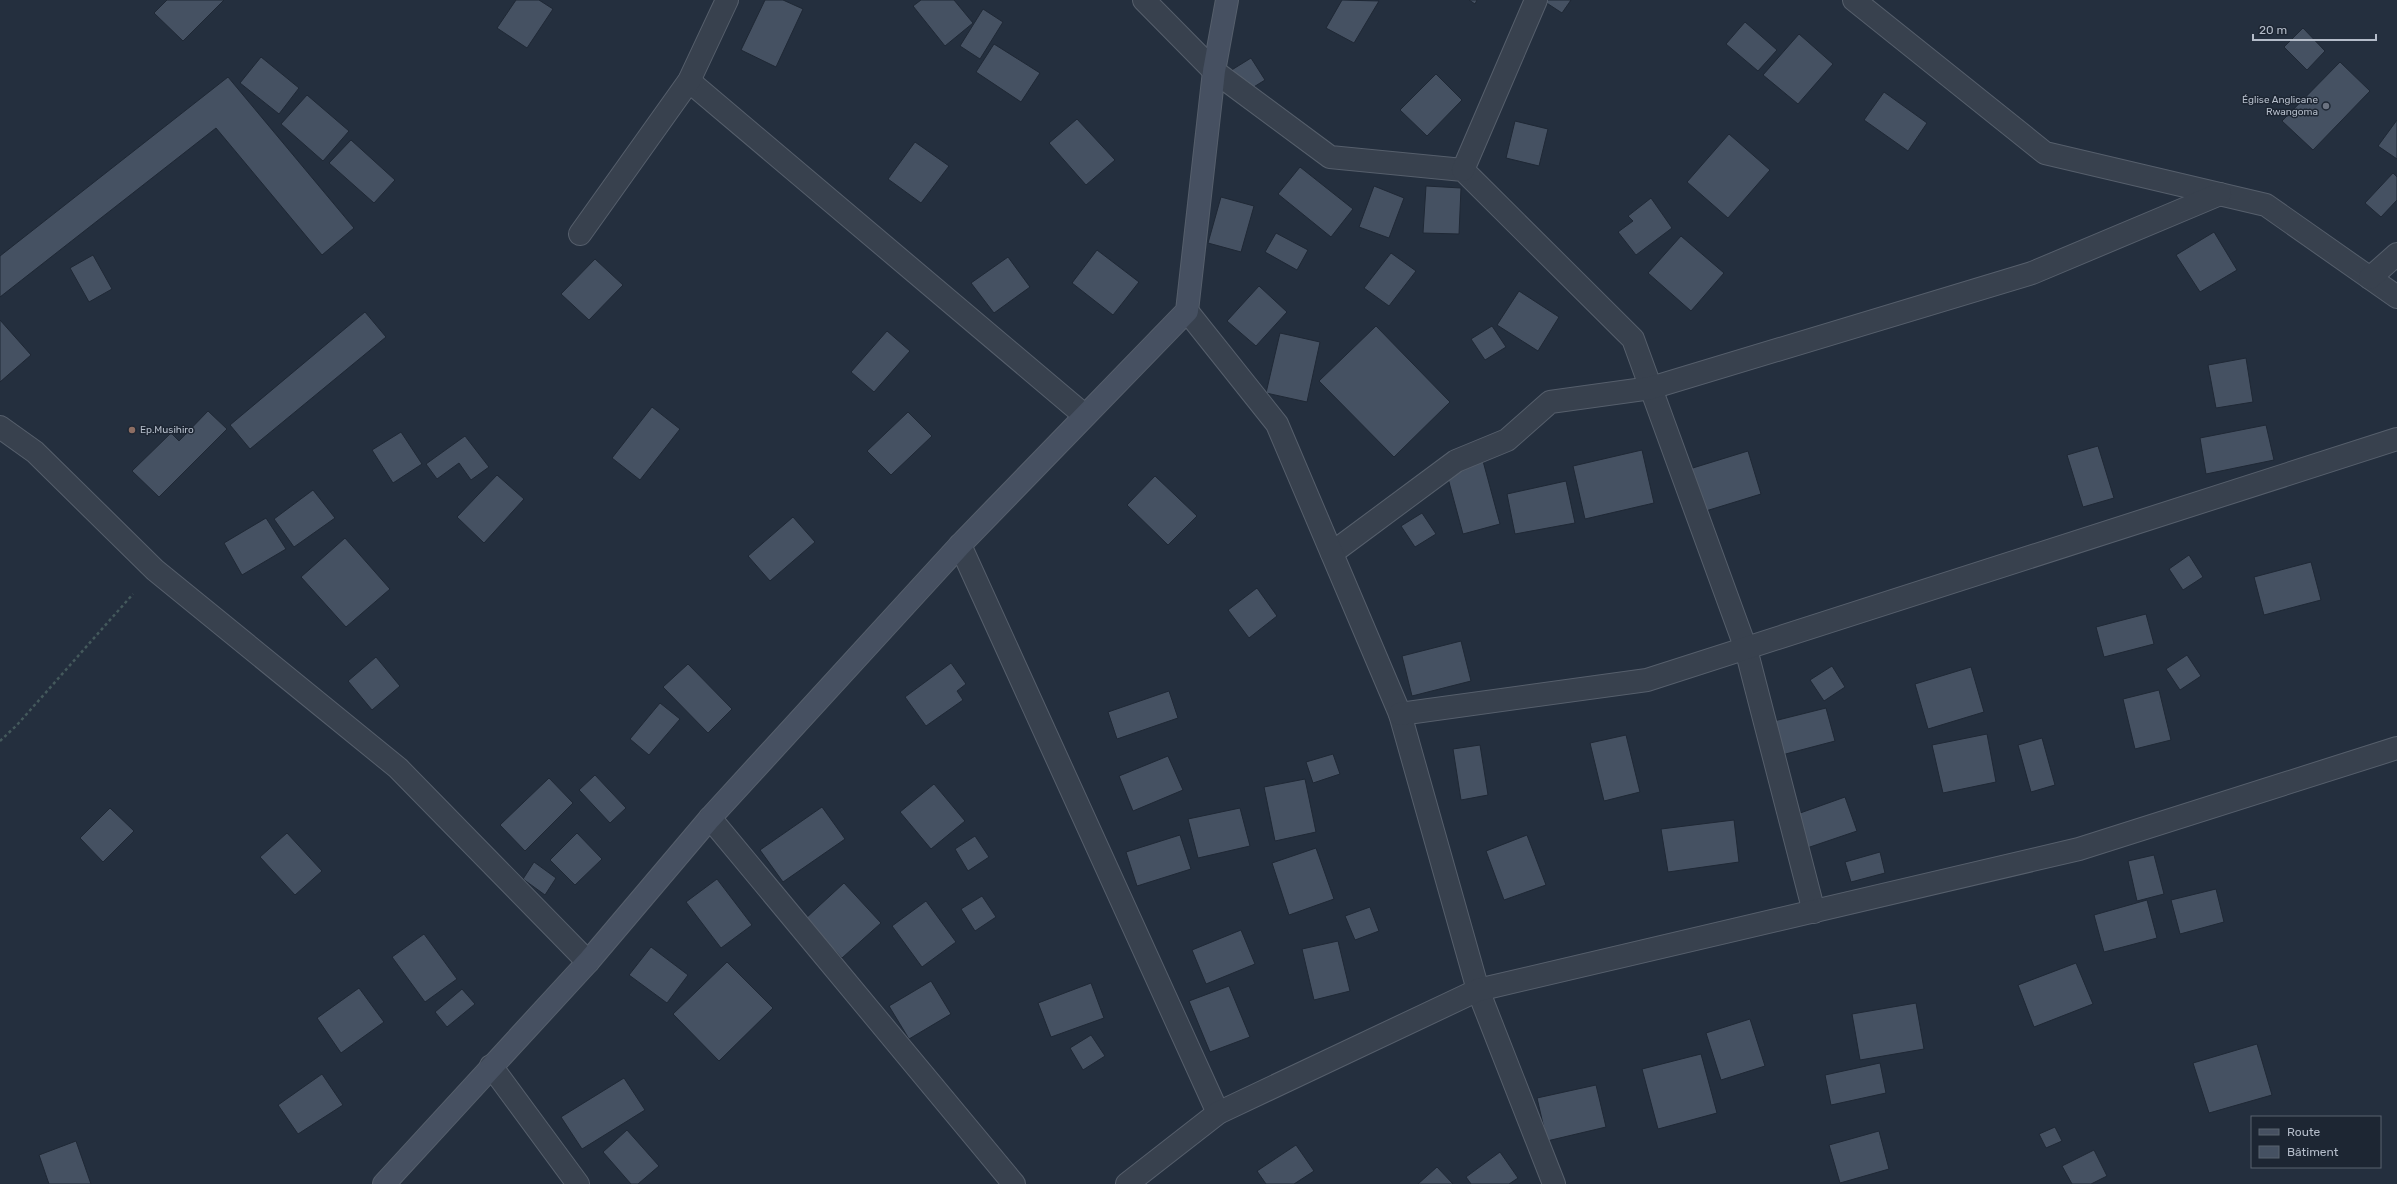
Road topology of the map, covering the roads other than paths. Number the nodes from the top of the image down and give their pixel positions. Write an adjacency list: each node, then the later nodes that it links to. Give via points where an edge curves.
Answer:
1 (727, 0): 7 (street)
2 (1144, 0): 6 (street)
3 (1227, 0): 6 (street)
4 (1536, 0): 8 (street)
5 (1854, 0): 9 (street, via 2045,154)
6 (1214, 71): 8 (street, via 1330,156); 14 (street)
7 (689, 81): 10 (street); 16 (street)
8 (1463, 170): 15 (street, via 1633,339)
9 (2220, 194): 12 (street, via 2266,204); 15 (street, via 2032,273)
10 (580, 234)
11 (2397, 254): 12 (street)
12 (2370, 278): 13 (street)
13 (2397, 297)
14 (1187, 310): 16 (street); 20 (street, via 1277,424)
15 (1651, 388): 20 (street, via 1550,402 1507,440 1456,461); 21 (street)
16 (1084, 415): 19 (street)
17 (0, 426): 26 (street, via 34,452 155,570 398,768)
18 (2396, 442): 21 (street)
19 (960, 545): 24 (street); 29 (street)
20 (1332, 553): 22 (street)
21 (1746, 649): 22 (street, via 1647,680); 25 (street)
22 (1400, 714): 27 (street)
23 (2397, 748): 25 (street, via 2079,849)
24 (710, 818): 26 (street); 32 (street)
25 (1814, 912): 27 (street)
26 (588, 962): 28 (street)
27 (1478, 990): 29 (street); 34 (street)
28 (491, 1066): 30 (street); 31 (street)
29 (1218, 1113): 33 (street)
30 (384, 1184)
31 (578, 1184)
32 (1014, 1184)
33 (1127, 1184)
34 (1554, 1184)

